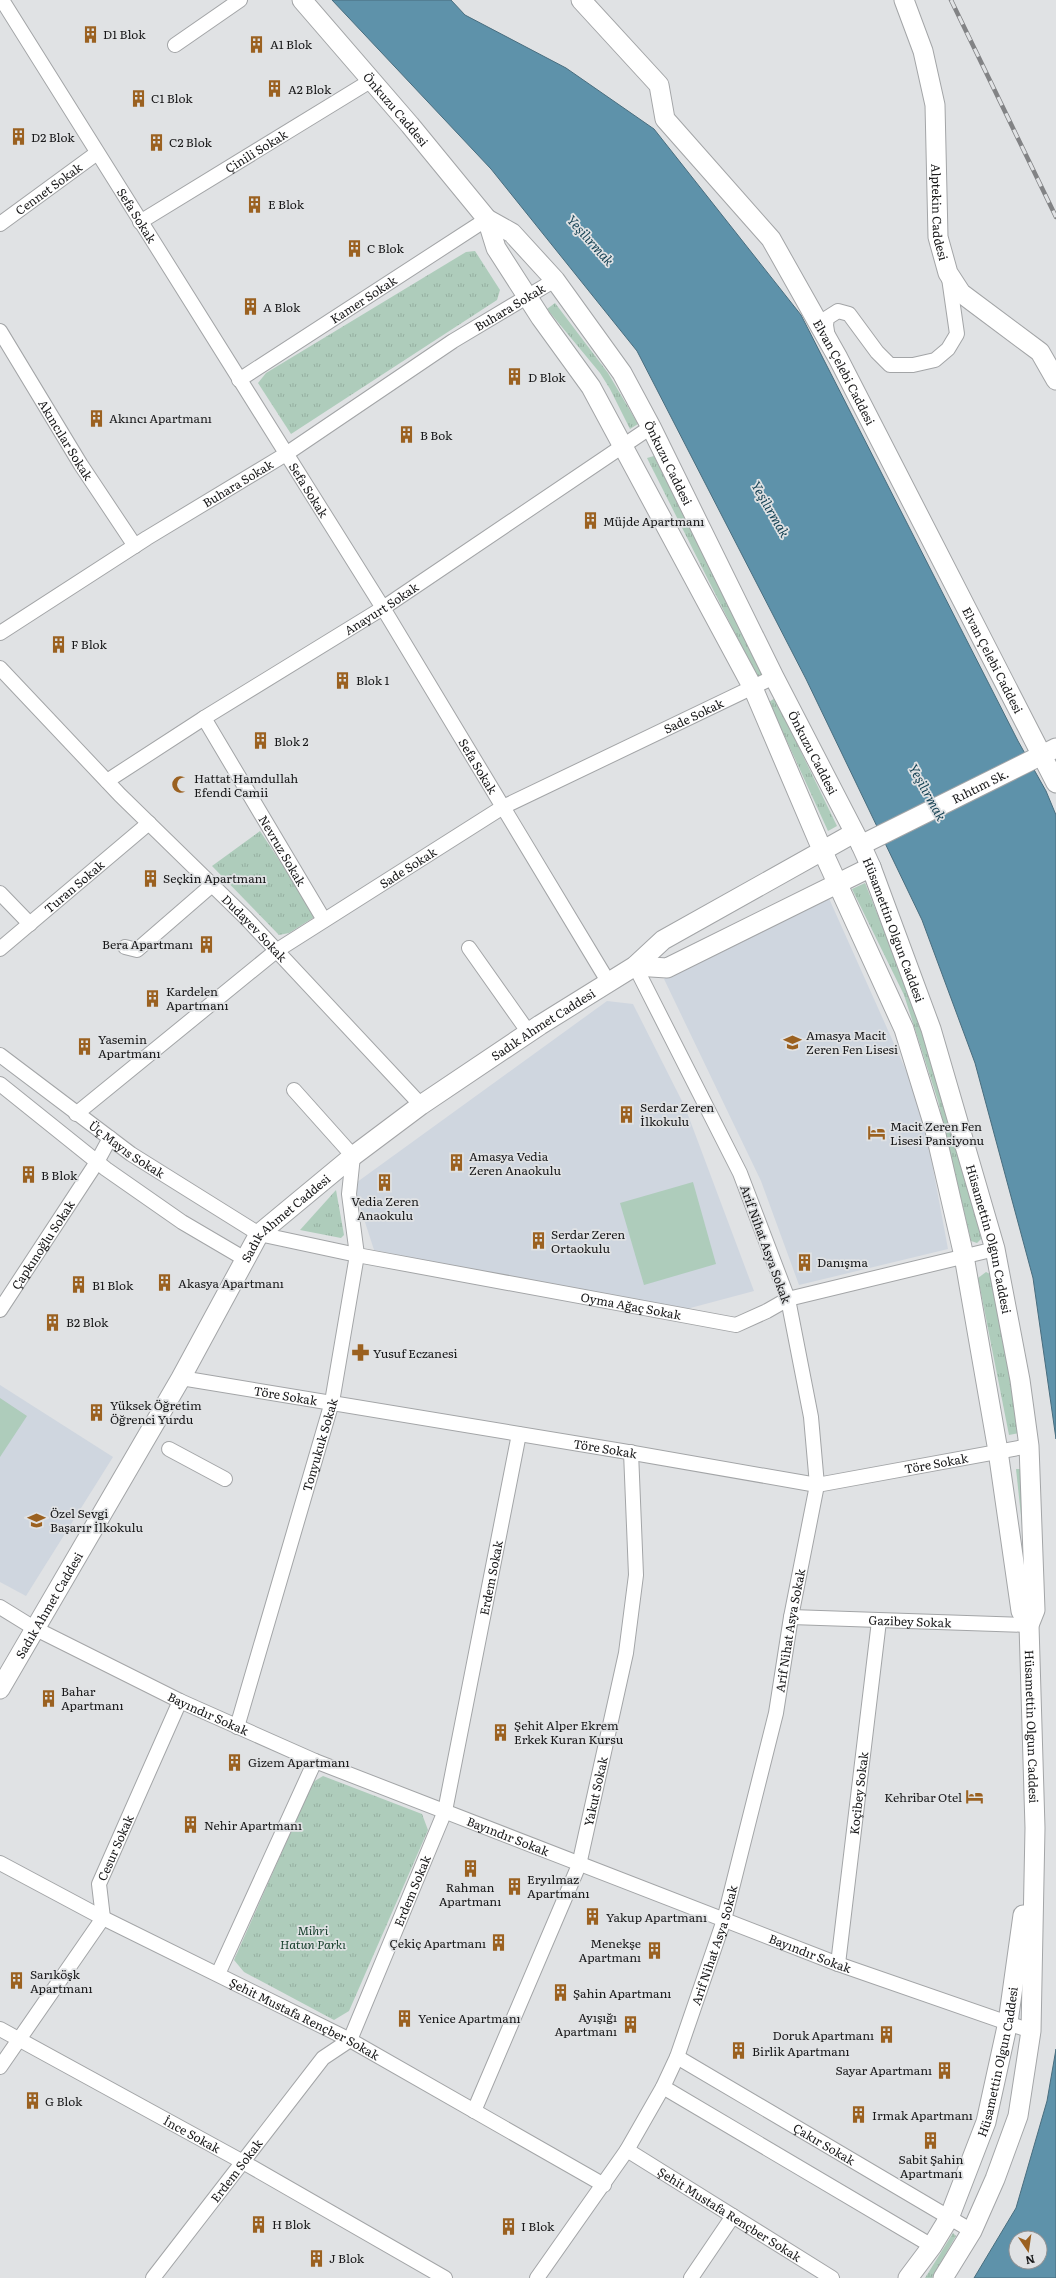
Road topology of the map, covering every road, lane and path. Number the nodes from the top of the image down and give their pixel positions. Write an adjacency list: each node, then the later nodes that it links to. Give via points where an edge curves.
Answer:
1 (2, 0): 8 (street, Sefa Sokak)
2 (240, 0): 6 (street)
3 (302, 0): 7 (street, Önkuzu Caddesi)
4 (581, 0): 16 (street, Elvan Çelebi Caddesi, via 659,85 665,119 771,239)
5 (904, 0): 12 (street, Alptekin Caddesi, via 923,51 935,105 938,237)
6 (175, 45)
7 (372, 80): 9 (street, Önkuzu Caddesi); 10 (street, Çinili Sokak)
8 (97, 153): 10 (street, Sefa Sokak); 11 (street, Cennet Sokak)
9 (487, 219): 13 (street, Önkuzu Caddesi, via 512,233); 14 (street, Önkuzu Caddesi, via 496,248); 17 (street, Kamer Sokak)
10 (140, 222): 17 (street, Sefa Sokak)
11 (0, 224)
12 (948, 273): 16 (street, via 957,334 948,349 935,360 913,365 890,365 849,314 838,311 827,318); 18 (street, Alptekin Caddesi, via 961,293 1040,352)
13 (555, 280): 14 (street, Buhara Sokak); 19 (street, Önkuzu Caddesi, via 622,373)
14 (527, 297): 20 (street, Önkuzu Caddesi, via 591,388); 21 (street, Buhara Sokak, via 453,341)
15 (0, 331): 22 (street, Akıncılar Sokak, via 81,465)
16 (828, 340): 29 (street, Elvan Çelebi Caddesi)
17 (239, 380): 21 (street, Sefa Sokak)
18 (1056, 380)
19 (651, 427): 20 (street, Anayurt Sokak); 26 (street, Önkuzu Caddesi)
20 (622, 446): 23 (street, Anayurt Sokak); 27 (street, Önkuzu Caddesi)
21 (286, 454): 22 (street, Buhara Sokak); 23 (street, Sefa Sokak)
22 (135, 546): 24 (street, Buhara Sokak)
23 (383, 608): 28 (street, Anayurt Sokak); 32 (street, Sefa Sokak)
24 (0, 632)
25 (0, 668): 30 (street, Dudayev Sokak)
26 (774, 678): 27 (street, Sade Sokak); 34 (street, Önkuzu Caddesi)
27 (753, 688): 32 (street, Sade Sokak); 35 (street, Önkuzu Caddesi)
28 (204, 718): 30 (street, Anayurt Sokak); 40 (street, Nevruz Sokak)
29 (1049, 751): 31 (street, Elvan Çelebi Caddesi); 34 (street, Rıhtım Sk.)
30 (107, 782): 33 (street, Dudayev Sokak)
31 (1056, 783)
32 (503, 807): 40 (street, Sade Sokak); 47 (street, Sefa Sokak)
33 (149, 823): 38 (street, Dudayev Sokak); 41 (street, Turan Sokak)
34 (858, 839): 35 (street, Sadık Ahmet Caddesi); 36 (street, Hüsamettin Olgun Caddesi)
35 (823, 852): 37 (street, Hüsamettin Olgun Caddesi); 46 (street, Sadık Ahmet Caddesi, via 663,940)
36 (871, 867): 37 (street); 58 (street, Hüsamettin Olgun Caddesi, via 931,1028)
37 (837, 884): 46 (street, via 667,968); 60 (street, Hüsamettin Olgun Caddesi, via 904,1029 934,1126)
38 (212, 885): 42 (street, via 137,950); 45 (street, Dudayev Sokak)
39 (0, 893): 41 (street)
40 (324, 920): 45 (street, Sade Sokak)
41 (30, 924): 44 (street, Turan Sokak)
42 (125, 947)
43 (469, 948): 48 (street)
44 (0, 949)
45 (276, 951): 52 (street, Dudayev Sokak); 53 (street, Sade Sokak)
46 (635, 966): 47 (street, Sadık Ahmet Caddesi); 62 (street, Arif Nihat Asya Sokak, via 740,1173)
47 (609, 983): 48 (street, Sadık Ahmet Caddesi)
48 (529, 1033): 52 (street, Sadık Ahmet Caddesi)
49 (0, 1055): 53 (street, Üç Mayıs Sokak)
50 (0, 1084): 56 (street, Üç Mayıs Sokak)
51 (294, 1090): 55 (street)
52 (421, 1105): 55 (street, Sadık Ahmet Caddesi)
53 (76, 1114): 54 (street, Üç Mayıs Sokak)
54 (110, 1138): 56 (street, Çapkınoğlu Sokak); 57 (street, Üç Mayıs Sokak)
55 (352, 1156): 57 (street, Sadık Ahmet Caddesi); 59 (street, Tonyukuk Sokak, via 349,1194)
56 (97, 1162): 61 (street, Üç Mayıs Sokak, via 182,1222); 63 (street, Çapkınoğlu Sokak)
57 (260, 1234): 59 (street, Oyma Ağaç Sokak); 61 (street, Sadık Ahmet Caddesi)
58 (995, 1249): 60 (street, Oyma Ağaç Sokak); 68 (street, Hüsamettin Olgun Caddesi, via 1020,1380)
59 (357, 1255): 62 (street, Oyma Ağaç Sokak, via 736,1325); 65 (street, Tonyukuk Sokak)
60 (964, 1256): 62 (street, Oyma Ağaç Sokak); 69 (street, Hüsamettin Olgun Caddesi)
61 (245, 1259): 64 (street, Sadık Ahmet Caddesi)
62 (788, 1298): 72 (street, Arif Nihat Asya Sokak, via 811,1417)
63 (0, 1310)
64 (181, 1378): 65 (street, Töre Sokak); 67 (street, Sadık Ahmet Caddesi)
65 (332, 1402): 66 (street, Töre Sokak); 80 (street, Tonyukuk Sokak)
66 (519, 1434): 70 (street, Töre Sokak); 82 (street, Erdem Sokak)
67 (146, 1436): 71 (street); 77 (street, Sadık Ahmet Caddesi)
68 (1029, 1446): 69 (street, Töre Sokak); 76 (street, Hüsamettin Olgun Caddesi, via 1035,1610)
69 (998, 1451): 72 (street, Töre Sokak); 76 (street, Hüsamettin Olgun Caddesi, via 1021,1611)
70 (630, 1452): 72 (street, Töre Sokak); 85 (street, Yakut Sokak, via 636,1574 627,1645)
71 (225, 1479)
72 (817, 1485): 74 (street, Arif Nihat Asya Sokak)
73 (0, 1607): 77 (street, Bayındır Sokak)
74 (791, 1617): 75 (street, Gazibey Sokak); 87 (street, Arif Nihat Asya Sokak, via 776,1713)
75 (879, 1621): 76 (street, Gazibey Sokak); 88 (street, Koçibey Sokak)
76 (1029, 1625): 83 (street, Hüsamettin Olgun Caddesi)
77 (34, 1628): 78 (street, Sadık Ahmet Caddesi); 79 (street, Bayındır Sokak)
78 (0, 1689)
79 (180, 1701): 80 (street, Bayındır Sokak); 86 (street, Cesur Sokak, via 99,1884)
80 (237, 1727): 81 (street, Bayındır Sokak)
81 (315, 1761): 82 (street, Bayındır Sokak); 89 (street)
82 (445, 1811): 85 (street, Bayındır Sokak); 94 (street, Erdem Sokak)
83 (1035, 1828): 90 (street, Hüsamettin Olgun Caddesi); 92 (street, Hüsamettin Olgun Caddesi)
84 (0, 1863): 86 (street, Şehit Mustafa Rençber Sokak)
85 (579, 1865): 87 (street, Bayındır Sokak); 98 (street, Yakut Sokak)
86 (103, 1918): 89 (street, Şehit Mustafa Rençber Sokak); 93 (street)
87 (724, 1920): 88 (street, Bayındır Sokak); 95 (street, Arif Nihat Asya Sokak)
88 (838, 1964): 90 (street, Bayındır Sokak)
89 (218, 1974): 94 (street, Şehit Mustafa Rençber Sokak)
90 (1008, 2022): 92 (street, Bayındır Sokak); 103 (street, Hüsamettin Olgun Caddesi, via 986,2122)
91 (0, 2029): 93 (street, İnce Sokak)
92 (1031, 2031): 104 (street, Hüsamettin Olgun Caddesi, via 1018,2116 995,2179)
93 (18, 2040): 96 (street); 100 (street, İnce Sokak)
94 (350, 2040): 98 (street, Şehit Mustafa Rençber Sokak); 100 (street, Erdem Sokak, via 323,2058)
95 (677, 2057): 97 (street, Arif Nihat Asya Sokak); 103 (street, Çakır Sokak)
96 (0, 2067)
97 (663, 2087): 99 (street, Arif Nihat Asya Sokak); 105 (street)
98 (474, 2111): 101 (street, Şehit Mustafa Rençber Sokak)
99 (627, 2150): 101 (street, Arif Nihat Asya Sokak); 102 (street, Şehit Mustafa Rençber Sokak)
100 (243, 2162): 106 (street, Erdem Sokak); 107 (street, İnce Sokak)
101 (604, 2184): 108 (street, Arif Nihat Asya Sokak)
102 (733, 2216): 109 (street); 110 (street, Şehit Mustafa Rençber Sokak)
103 (949, 2218): 104 (street, Çakır Sokak); 105 (street, Hüsamettin Olgun Caddesi)
104 (972, 2231): 112 (street, Hüsamettin Olgun Caddesi)
105 (932, 2246): 111 (street, Hüsamettin Olgun Caddesi)
106 (154, 2278)
107 (445, 2278)
108 (537, 2278)
109 (691, 2278)
110 (832, 2278)
111 (908, 2278)
112 (942, 2278)

